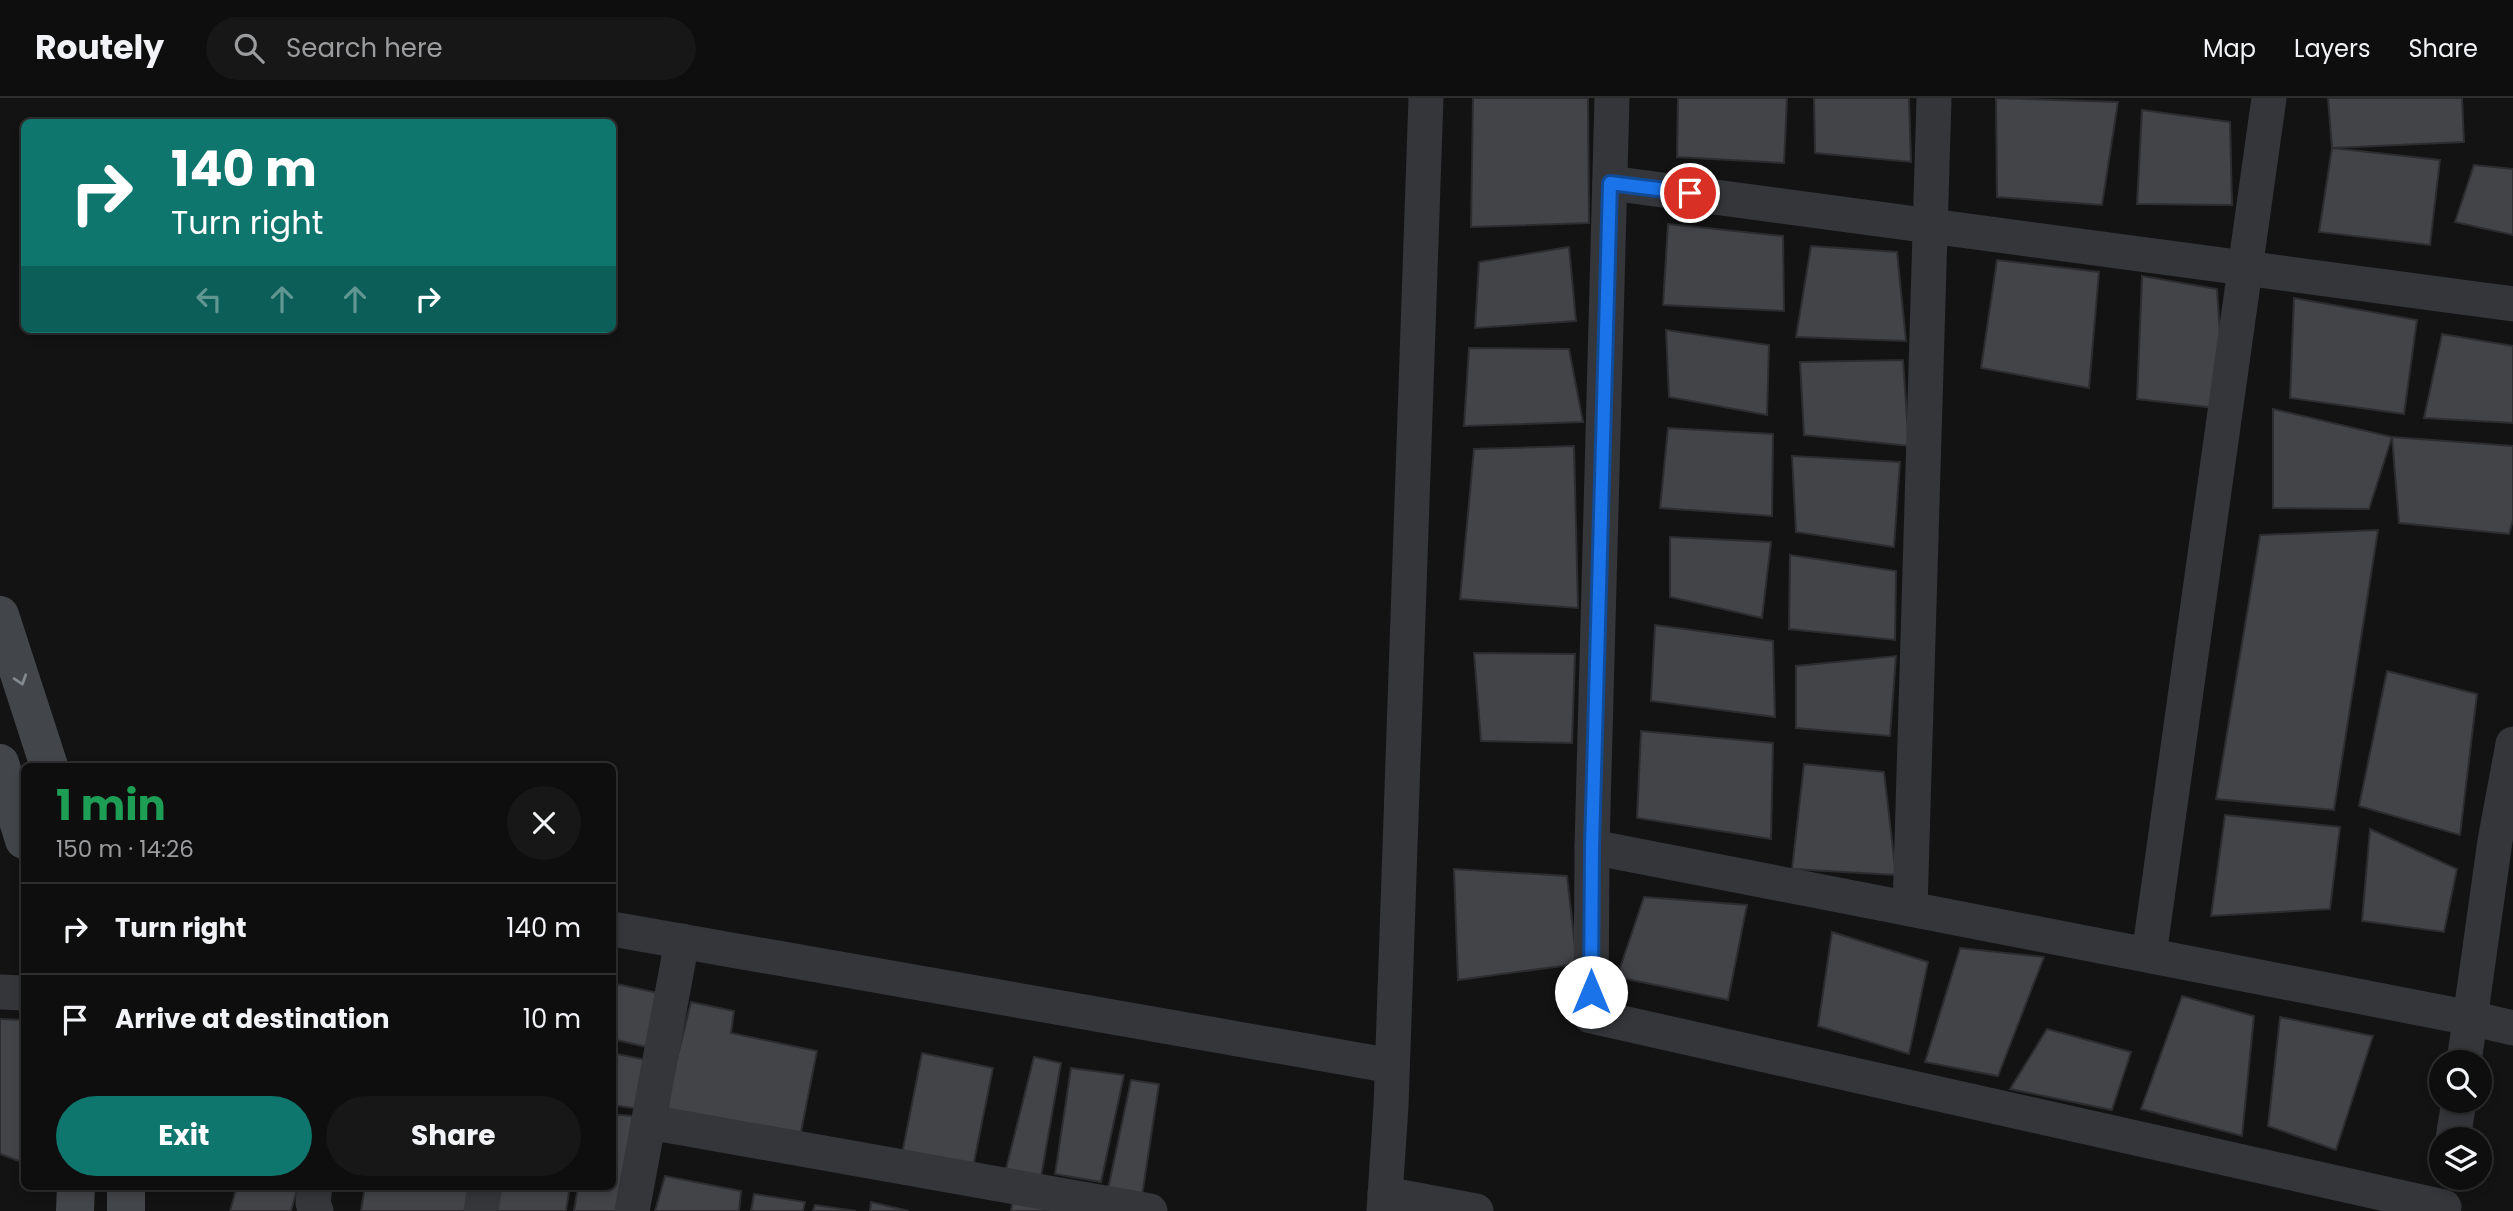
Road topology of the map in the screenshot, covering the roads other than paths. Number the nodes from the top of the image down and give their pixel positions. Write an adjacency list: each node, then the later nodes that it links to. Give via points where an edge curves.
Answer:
1 (1426, 98): 24 (street)
2 (1612, 98): 5 (street)
3 (1934, 98): 6 (street)
4 (2269, 98): 7 (street)
5 (1610, 183): 6 (street); 14 (street)
6 (1930, 225): 7 (street); 15 (street)
7 (2245, 267): 8 (street); 18 (street)
8 (2513, 304)
9 (0, 615): 12 (main road, one-way to 12)
10 (2513, 744): 21 (street)
11 (0, 763): 13 (main road)
12 (48, 763)
13 (13, 816)
14 (1592, 847): 15 (street); 30 (street, via 1591,1016)
15 (1910, 909): 18 (street)
16 (616, 930): 17 (street)
17 (682, 941): 24 (street); 25 (street)
18 (2149, 956): 21 (street)
19 (0, 992): 20 (street)
20 (21, 993)
21 (2470, 1018): 22 (street); 23 (street)
22 (2513, 1028)
23 (2466, 1050)
24 (1392, 1066): 31 (street)
25 (649, 1122): 36 (street); 37 (street)
26 (76, 1190): 32 (main road)
27 (126, 1190): 33 (main road)
28 (315, 1190): 34 (street)
29 (484, 1190): 35 (street)
30 (2445, 1199)
31 (1384, 1203): 38 (street)
32 (75, 1211)
33 (126, 1211)
34 (316, 1211)
35 (481, 1211)
36 (632, 1211)
37 (1150, 1211)
38 (1476, 1211)

